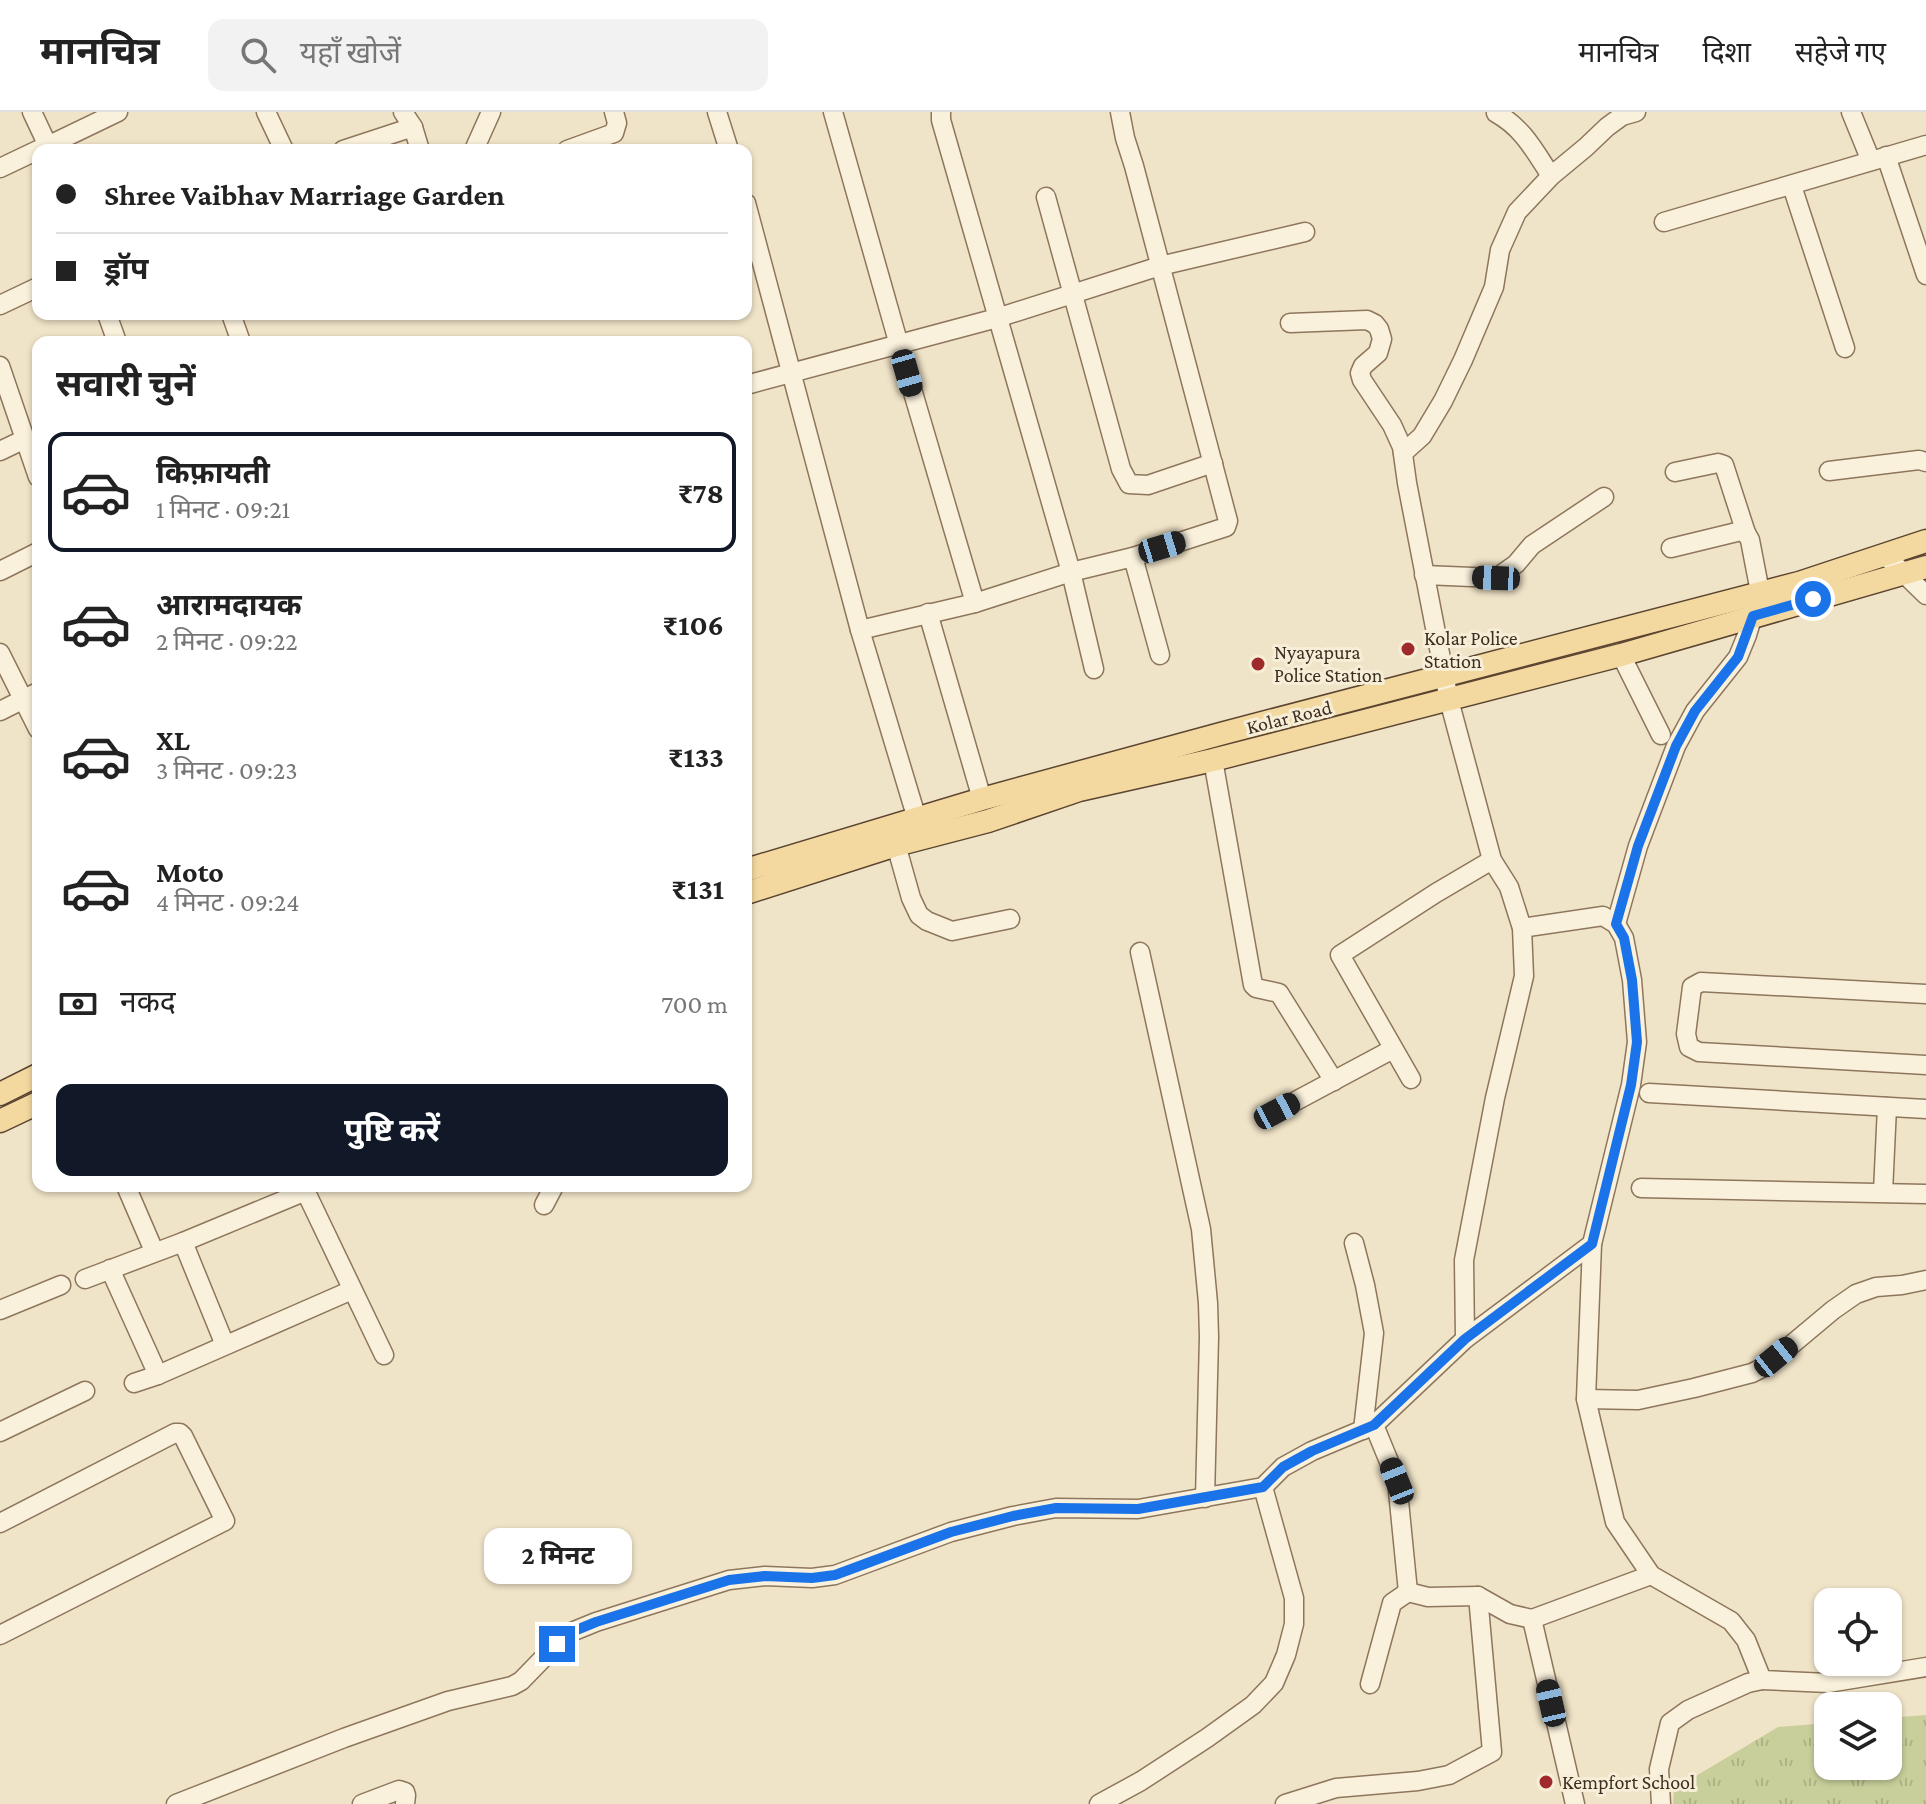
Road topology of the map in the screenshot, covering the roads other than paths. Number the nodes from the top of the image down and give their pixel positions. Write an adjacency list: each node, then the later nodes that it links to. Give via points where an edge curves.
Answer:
1 (32, 112): 15 (street)
2 (118, 112): 16 (street)
3 (266, 112): 17 (street)
4 (491, 112): 20 (street)
5 (614, 112): 21 (street, via 614,133)
6 (717, 112): 22 (street)
7 (833, 112): 40 (street)
8 (941, 112): 38 (street)
9 (1120, 112): 33 (street)
10 (1636, 112): 14 (street)
11 (1851, 112): 25 (street)
12 (1496, 113): 27 (street, via 1523,134)
13 (408, 119): 18 (street); 19 (street)
14 (1608, 120): 27 (street)
15 (40, 144)
16 (51, 144)
17 (281, 144)
18 (356, 144)
19 (418, 144)
20 (477, 144)
21 (584, 144)
22 (727, 144)
23 (1926, 145): 25 (street)
24 (32, 153): 26 (street)
25 (1879, 158): 28 (street); 34 (street)
26 (0, 168)
27 (1551, 176): 47 (street, via 1517,212 1500,250 1494,287 1463,360 1422,436)
28 (1792, 186): 30 (street); 41 (street)
29 (1046, 197): 36 (street)
30 (1664, 222)
31 (752, 226): 43 (street)
32 (1305, 232): 33 (street)
33 (1160, 266): 36 (street); 50 (street)
34 (1925, 269)
35 (32, 290): 37 (street)
36 (1072, 294): 38 (street); 50 (street, via 1129,484 1148,485)
37 (0, 305)
38 (997, 318): 40 (street); 62 (street)
39 (1290, 323): 47 (street, via 1375,324 1382,339 1378,353 1360,373)
40 (899, 345): 43 (street); 67 (street)
41 (1845, 348)
42 (0, 366): 45 (street)
43 (791, 372): 44 (street); 70 (street)
44 (752, 383)
45 (25, 439): 46 (street); 48 (street)
46 (0, 451)
47 (1403, 453): 64 (street)
48 (32, 459)
49 (1926, 462): 51 (street)
50 (1213, 463): 59 (street, via 1226,527)
51 (1829, 471)
52 (1675, 472): 54 (street, via 1724,465)
53 (1604, 497): 64 (street, via 1532,545 1496,578)
54 (1746, 533): 56 (street); 65 (street)
55 (1926, 541): 58 (main road, Kolar Road)
56 (1671, 548)
57 (32, 555): 61 (street)
58 (1885, 555): 63 (street); 65 (main road, Kolar Road)
59 (1133, 557): 62 (street); 72 (street)
60 (1926, 567): 63 (main road, Kolar Road)
61 (0, 571)
62 (1071, 572): 67 (street); 74 (street)
63 (1902, 574): 66 (street); 69 (main road, Kolar Road)
64 (1424, 575): 75 (street)
65 (1760, 592): 69 (street); 75 (main road, Kolar Road)
66 (1926, 595)
67 (975, 603): 68 (street)
68 (928, 613): 70 (street); 83 (street)
69 (1753, 616): 73 (main road, Kolar Road); 90 (street, via 1738,657 1695,711 1676,746 1638,846)
70 (860, 630): 84 (street)
71 (0, 653): 76 (street)
72 (1160, 655)
73 (1621, 655): 77 (main road, Kolar Road); 80 (street)
74 (1094, 669)
75 (1444, 676): 77 (street); 79 (main road, Kolar Road)
76 (30, 696): 78 (street)
77 (1449, 700): 81 (main road, Kolar Road); 86 (street)
78 (0, 711)
79 (1250, 727): 81 (main road); 83 (main road, Kolar Road)
80 (1661, 735)
81 (1255, 749): 82 (main road, Kolar Road)
82 (1213, 760): 84 (main road, Kolar Road, via 1079,790 988,821); 98 (street, via 1253,985 1279,993)
83 (982, 799): 84 (main road, Kolar Road)
84 (920, 829): 85 (main road, Kolar Road)
85 (894, 836): 87 (main road, Kolar Road); 88 (main road, Kolar Road); 89 (street, via 911,898 927,921 952,931)
86 (1492, 860): 91 (street, via 1509,887); 94 (street, via 1341,953)
87 (752, 869)
88 (752, 891)
89 (1010, 919)
90 (1616, 924): 91 (street, via 1603,916); 116 (street, via 1632,980 1637,1042)
91 (1522, 928): 124 (street, via 1524,976 1464,1260)
92 (1140, 952): 134 (street, via 1201,1229 1209,1337)
93 (1926, 994): 95 (street, via 1701,982 1692,987 1686,1034 1689,1047 1699,1052)
94 (1393, 1049): 97 (street); 98 (street)
95 (1926, 1065)
96 (32, 1078): 100 (main road)
97 (1411, 1079)
98 (1334, 1081): 104 (street)
99 (1649, 1093): 102 (street)
100 (0, 1094)
101 (32, 1106): 105 (main road)
102 (1887, 1107): 103 (street); 111 (street)
103 (1926, 1109)
104 (1277, 1111)
105 (0, 1121)
106 (1641, 1188): 111 (street)
107 (129, 1192): 117 (street)
108 (297, 1192): 114 (street)
109 (305, 1192): 122 (street)
110 (551, 1192): 113 (street)
111 (1883, 1192): 112 (street)
112 (1926, 1194)
113 (544, 1205)
114 (183, 1242): 117 (street); 125 (street)
115 (1354, 1243): 131 (street, via 1374,1333)
116 (1592, 1244): 124 (street); 130 (street)
117 (154, 1251): 118 (street)
118 (110, 1269): 119 (street); 127 (street)
119 (85, 1279)
120 (1926, 1280): 130 (street, via 1856,1294 1752,1373 1638,1400)
121 (61, 1285): 123 (street)
122 (352, 1290): 125 (street); 126 (street)
123 (0, 1310)
124 (1465, 1339): 131 (street)
125 (225, 1345): 127 (street)
126 (384, 1355)
127 (158, 1375): 128 (street)
128 (134, 1383)
129 (85, 1391): 132 (street)
130 (1586, 1399): 136 (street, via 1615,1522)
131 (1369, 1428): 133 (street, via 1283,1467); 137 (street, via 1397,1481)
132 (0, 1432)
133 (1263, 1487): 134 (street); 148 (street, via 1294,1598 1294,1624 1274,1683 1207,1738)
134 (1205, 1498): 145 (street, via 1138,1509 1056,1508 951,1532 835,1575 729,1580 574,1631 512,1686 448,1701)
135 (0, 1523): 140 (street, via 175,1433 183,1436 225,1517)
136 (1651, 1575): 139 (street); 142 (street, via 1731,1621 1746,1640)
137 (1408, 1592): 138 (street); 143 (street, via 1392,1603)
138 (1478, 1596): 139 (street, via 1510,1614); 144 (street, via 1492,1752 1449,1775)
139 (1532, 1619): 150 (street)
140 (0, 1635)
141 (1926, 1667): 142 (street, via 1828,1683)
142 (1762, 1680): 151 (street, via 1688,1710 1670,1723 1659,1769)
143 (1370, 1684)
144 (1339, 1796): 149 (street)
145 (176, 1804)
146 (362, 1804): 147 (street, via 399,1790 406,1795)
147 (405, 1804)
148 (1099, 1804)
149 (1285, 1804)
150 (1575, 1804)
151 (1661, 1804)

